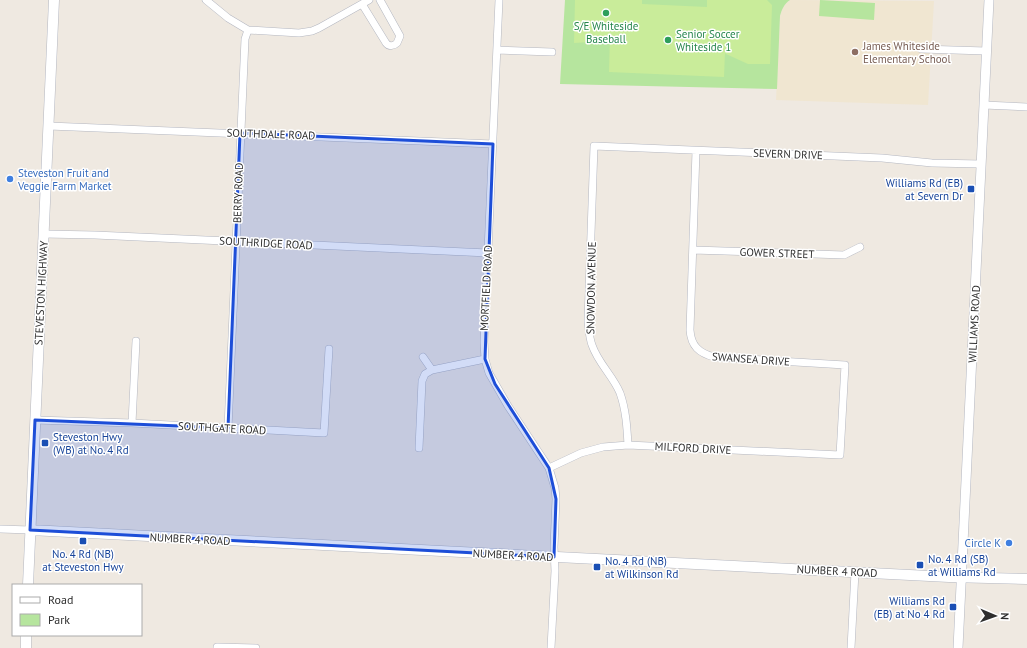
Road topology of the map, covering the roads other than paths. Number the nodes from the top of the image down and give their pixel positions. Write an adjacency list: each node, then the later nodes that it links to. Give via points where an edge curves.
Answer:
1 (54, 0): 14 (main road, STEVESTON HIGHWAY)
2 (206, 0): 7 (street)
3 (380, 0): 6 (street, via 400,36 393,45 386,43)
4 (499, 0): 9 (street, MORTFIELD ROAD)
5 (989, 0): 10 (street, WILLIAMS ROAD)
6 (366, 2): 7 (street, via 312,31 299,33)
7 (248, 30): 15 (street, BERRY ROAD, via 245,39)
8 (920, 49): 10 (street)
9 (497, 50): 11 (street); 16 (street, MORTFIELD ROAD)
10 (986, 51): 12 (street, WILLIAMS ROAD)
11 (552, 52)
12 (984, 105): 13 (street); 19 (street, WILLIAMS ROAD)
13 (1027, 107)
14 (49, 126): 15 (street, SOUTHDALE ROAD); 20 (main road, STEVESTON HIGHWAY)
15 (240, 133): 16 (street, SOUTHDALE ROAD); 21 (street, BERRY ROAD)
16 (493, 144): 24 (street, MORTFIELD ROAD)
17 (594, 146): 18 (street, SEVERN DRIVE); 33 (street, SNOWDON AVENUE, via 589,335 624,404)
18 (696, 151): 19 (street, SEVERN DRIVE); 23 (street, SWANSEA DRIVE)
19 (982, 164): 41 (street, WILLIAMS ROAD)
20 (44, 234): 21 (street, SOUTHRIDGE ROAD); 30 (main road, STEVESTON HIGHWAY)
21 (236, 242): 24 (street, SOUTHRIDGE ROAD); 32 (street, BERRY ROAD)
22 (860, 247): 23 (street, GOWER STREET, via 844,255)
23 (693, 250): 35 (street, SWANSEA DRIVE, via 690,338 699,351 714,358 845,365)
24 (488, 253): 28 (street, MORTFIELD ROAD)
25 (136, 342): 31 (street)
26 (329, 349): 32 (street, SOUTHGATE ROAD, via 324,433)
27 (423, 357): 29 (street)
28 (485, 359): 29 (street); 36 (street, MORTFIELD ROAD, via 495,384)
29 (432, 370): 34 (street, via 422,378)
30 (35, 420): 31 (street, SOUTHGATE ROAD); 38 (main road, STEVESTON HIGHWAY)
31 (132, 423): 32 (street, SOUTHGATE ROAD)
32 (228, 428)
33 (628, 445): 35 (street, MILFORD DRIVE); 36 (street, MILFORD DRIVE, via 604,447 581,453)
34 (419, 448)
35 (840, 455)
36 (549, 468): 39 (street, MORTFIELD ROAD, via 556,499)
37 (0, 529): 38 (street, NUMBER 4 ROAD)
38 (30, 530): 39 (main road, NUMBER 4 ROAD); 43 (main road, STEVESTON HIGHWAY)
39 (554, 557): 40 (main road, NUMBER 4 ROAD); 48 (street, MORTFIELD ROAD)
40 (855, 572): 41 (main road, NUMBER 4 ROAD); 49 (street)
41 (962, 577): 42 (main road, NUMBER 4 ROAD); 50 (street, WILLIAMS ROAD)
42 (1027, 579)
43 (28, 584)
44 (26, 636): 45 (main road)
45 (26, 648)
46 (217, 648): 47 (street)
47 (256, 648)
48 (551, 648)
49 (851, 648)
50 (958, 648)

